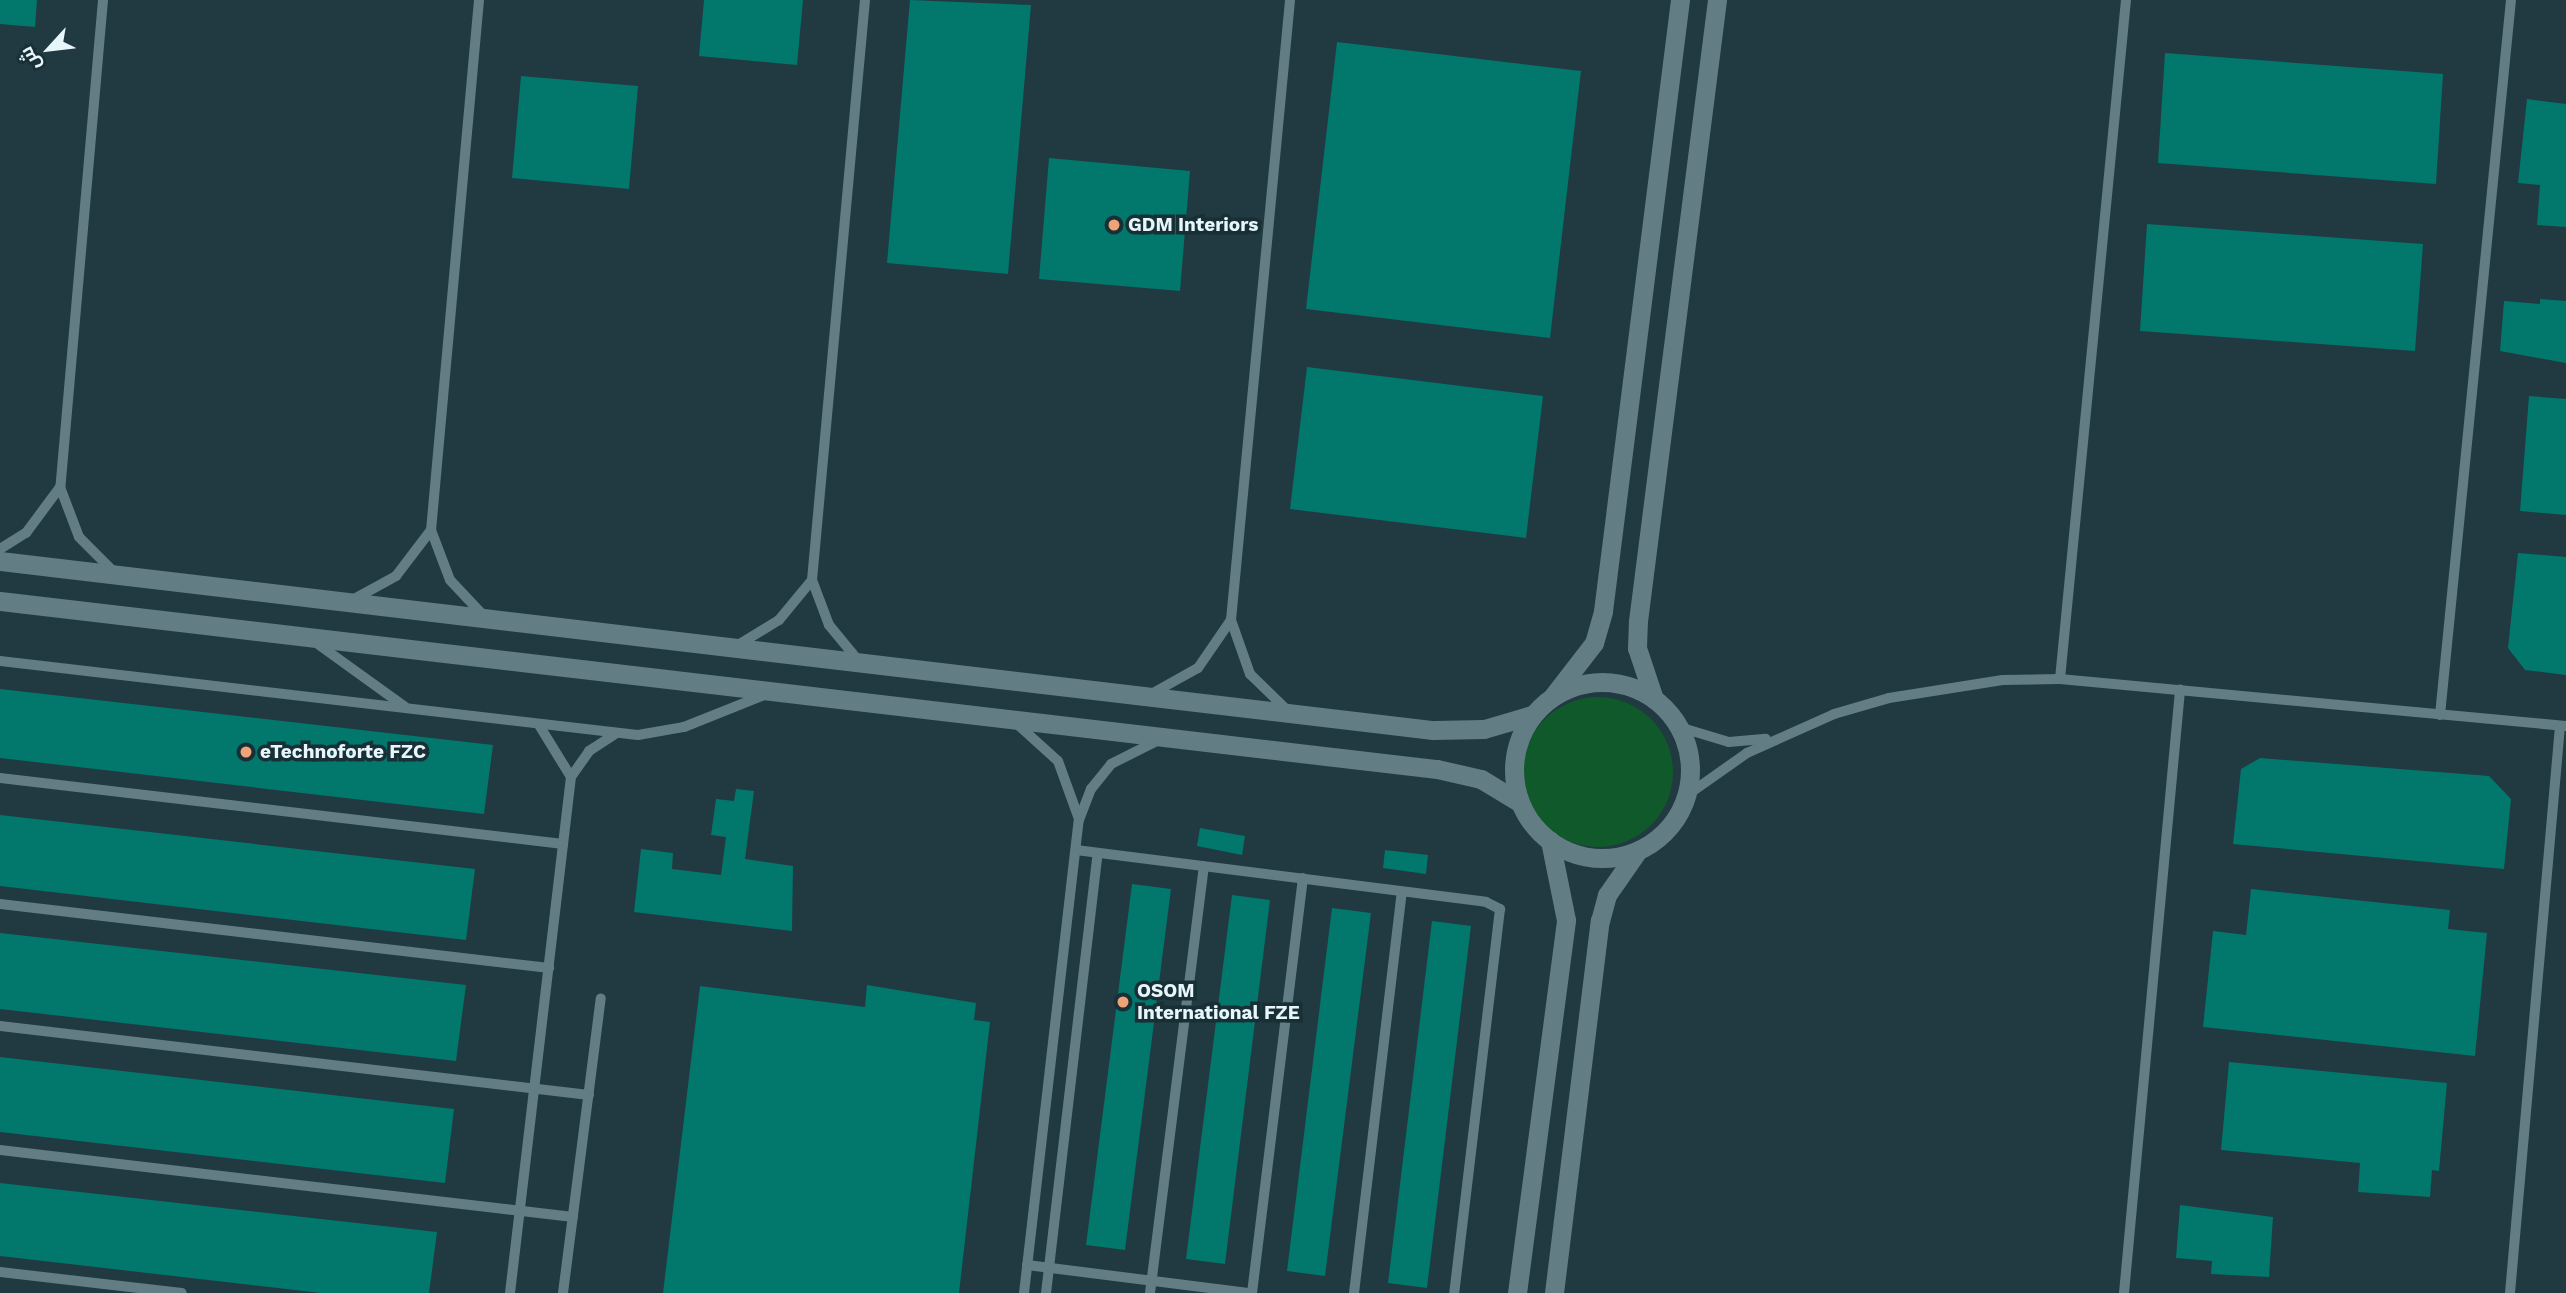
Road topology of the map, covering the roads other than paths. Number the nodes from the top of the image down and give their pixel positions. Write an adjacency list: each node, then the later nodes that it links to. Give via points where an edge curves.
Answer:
1 (103, 0): 9 (lane)
2 (479, 0): 10 (lane)
3 (865, 0): 14 (lane)
4 (1290, 0): 18 (lane)
5 (1680, 0): 27 (street, via 1603,611 1582,662)
6 (1717, 0): 28 (street, via 1638,621 1640,661)
7 (2126, 0): 23 (lane)
8 (2511, 0): 32 (lane)
9 (60, 487): 11 (lane, via 26,533); 13 (lane, via 79,537)
10 (430, 530): 16 (lane, via 396,576); 17 (lane, via 450,580)
11 (0, 549)
12 (0, 561): 13 (street)
13 (118, 575): 16 (street)
14 (812, 580): 20 (lane, via 779,621); 22 (lane, via 829,625)
15 (0, 601): 19 (street)
16 (346, 602): 17 (street)
17 (488, 619): 20 (street)
18 (1231, 620): 26 (lane, via 1198,668); 30 (lane, via 1250,674)
19 (309, 637): 25 (street); 29 (lane)
20 (734, 647): 22 (street)
21 (0, 661): 29 (lane)
22 (860, 662): 26 (street)
23 (2060, 680): 24 (lane); 38 (lane, via 1934,688 1834,714)
24 (2180, 690): 32 (lane); 77 (lane)
25 (780, 692): 33 (street); 37 (lane, via 661,733)
26 (1147, 696): 30 (street)
27 (1553, 696): 28 (street, via 1604,682); 31 (street)
28 (1654, 699): 36 (street)
29 (407, 709): 34 (lane)
30 (1291, 713): 31 (street, via 1458,731)
31 (1532, 715): 43 (street, via 1515,756)
32 (2441, 715): 35 (lane)
33 (1011, 719): 39 (street); 44 (lane, via 1058,761)
34 (539, 725): 37 (lane); 40 (lane)
35 (2563, 726): 78 (lane)
36 (1679, 727): 38 (lane, via 1728,742); 42 (street, via 1690,773)
37 (615, 734): 40 (lane, via 589,751)
38 (1780, 735): 42 (lane)
39 (1170, 738): 43 (street, via 1459,772); 44 (lane, via 1138,746 1111,764 1091,789)
40 (571, 777): 46 (lane)
41 (0, 778): 46 (lane)
42 (1686, 796): 48 (street, via 1676,819)
43 (1519, 802): 45 (street)
44 (1079, 820): 47 (lane)
45 (1550, 841): 48 (street, via 1593,858); 75 (street, via 1566,920)
46 (563, 844): 54 (lane)
47 (1076, 850): 49 (lane); 62 (lane)
48 (1638, 851): 76 (street, via 1607,895 1601,921)
49 (1098, 853): 50 (lane); 63 (lane)
50 (1204, 866): 51 (lane); 65 (lane)
51 (1303, 878): 52 (lane); 72 (lane)
52 (1402, 892): 73 (lane); 74 (lane, via 1486,902 1503,917)
53 (0, 904): 54 (lane)
54 (549, 968): 57 (lane)
55 (601, 998): 58 (lane)
56 (0, 1026): 57 (lane)
57 (535, 1088): 58 (lane); 60 (lane)
58 (589, 1095): 61 (lane)
59 (0, 1150): 60 (lane)
60 (520, 1211): 61 (lane); 67 (lane)
61 (573, 1217): 68 (lane)
62 (1027, 1265): 63 (lane); 69 (lane)
63 (1049, 1268): 65 (lane); 70 (lane)
64 (0, 1272): 66 (lane)
65 (1152, 1281): 71 (lane); 72 (lane)
66 (182, 1293)
67 (510, 1293)
68 (562, 1293)
69 (1024, 1293)
70 (1046, 1293)
71 (1150, 1293)
72 (1250, 1293)
73 (1353, 1293)
74 (1454, 1293)
75 (1517, 1293)
76 (1554, 1293)
77 (2124, 1293)
78 (2510, 1293)

